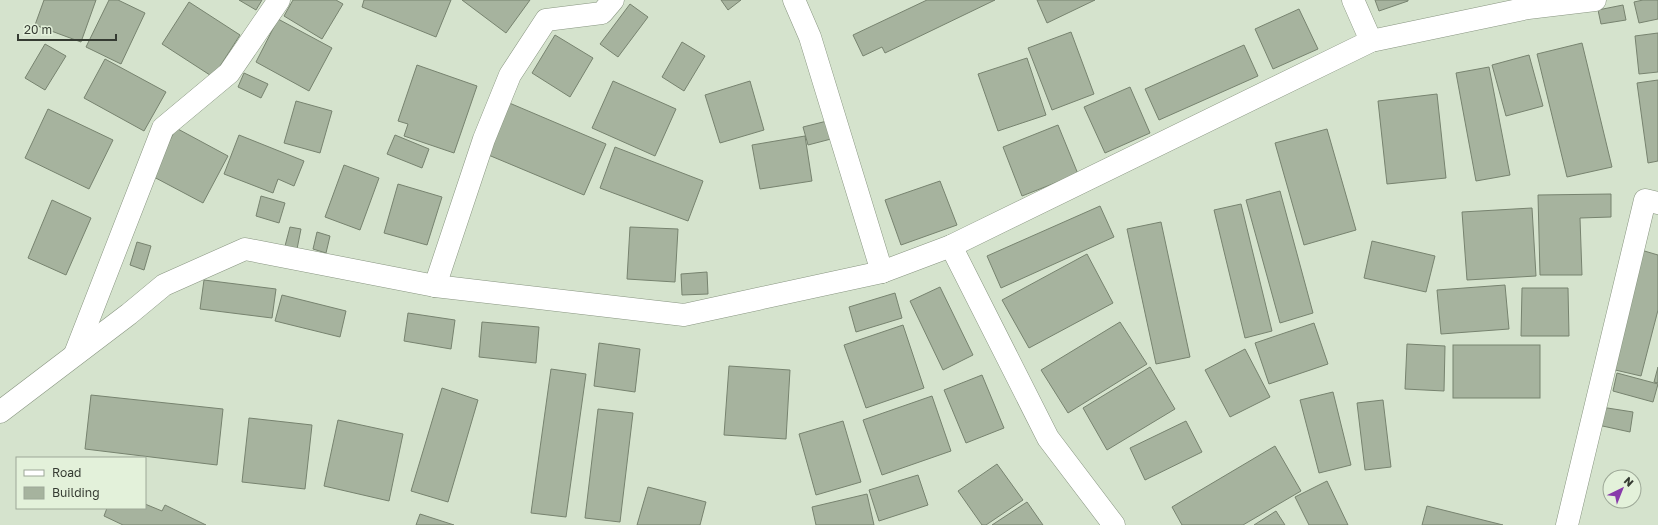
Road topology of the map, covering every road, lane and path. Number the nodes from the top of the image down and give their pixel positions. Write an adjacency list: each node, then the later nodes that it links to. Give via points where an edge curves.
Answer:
1 (279, 0): 11 (street, via 229,73 163,128)
2 (613, 0): 10 (street, via 602,13 546,20 510,75 484,139)
3 (794, 0): 9 (street, via 810,37)
4 (1353, 0): 6 (street)
5 (1595, 0): 6 (street, via 1528,8)
6 (1371, 41): 8 (street)
7 (1658, 203): 14 (street, via 1645,200)
8 (951, 246): 9 (street); 13 (street, via 1048,438)
9 (882, 272): 10 (street, via 684,315)
10 (435, 286): 11 (street, via 245,249 164,285)
11 (75, 354): 12 (street)
12 (0, 412)
13 (1114, 525)
14 (1567, 525)

